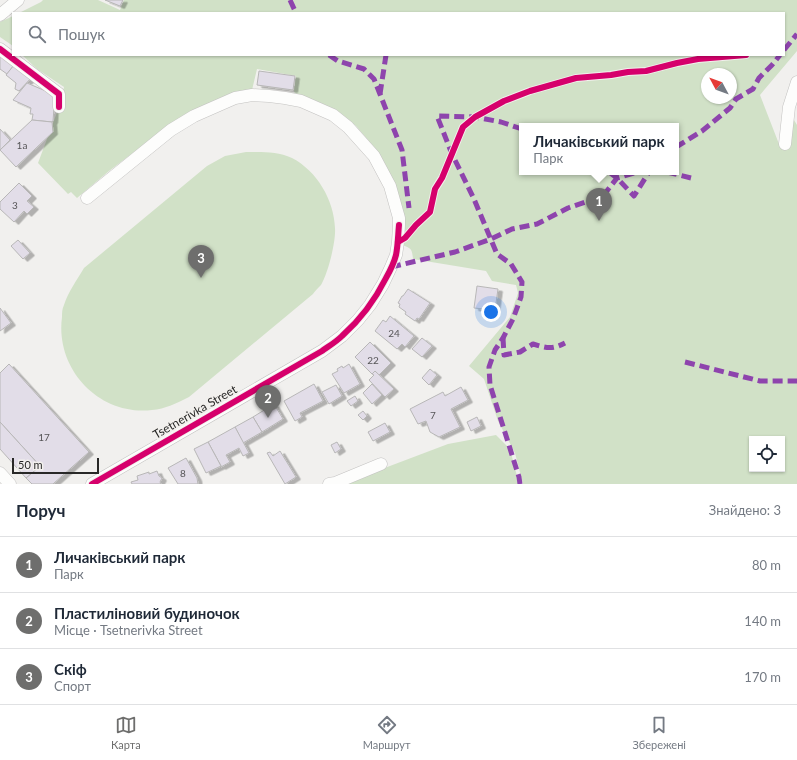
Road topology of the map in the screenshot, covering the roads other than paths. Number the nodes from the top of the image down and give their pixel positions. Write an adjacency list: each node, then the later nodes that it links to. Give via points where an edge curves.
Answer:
1 (18, 0): 2 (street)
2 (0, 14)
3 (0, 49): 5 (street, via 59,94)
4 (797, 82): 6 (street, via 789,107)
5 (59, 107)
6 (785, 144)
7 (87, 198): 11 (street, Tsetnerivka Street, via 171,130 194,116 235,98 269,96 301,101 333,115 348,127 374,156 390,186 399,218 398,242 392,267 370,305 342,336 322,351)
8 (381, 464): 12 (street)
9 (0, 473): 10 (street)
10 (10, 484)
11 (92, 484)
12 (330, 484)

